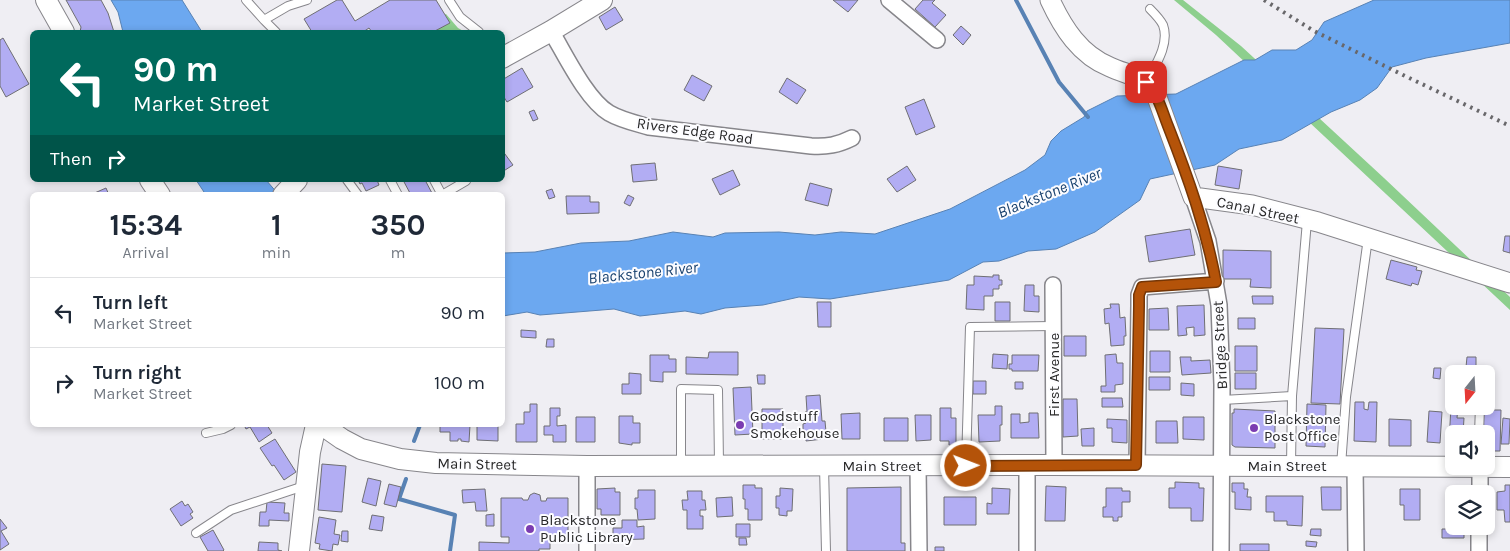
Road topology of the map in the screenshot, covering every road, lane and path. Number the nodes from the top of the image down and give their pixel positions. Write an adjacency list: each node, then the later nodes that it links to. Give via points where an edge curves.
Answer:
1 (46, 0): 10 (main road)
2 (246, 0): 9 (lane)
3 (307, 0): 9 (lane, via 288,6)
4 (449, 0): 12 (lane, via 460,17)
5 (602, 0): 13 (main road)
6 (889, 0): 14 (street)
7 (1050, 0): 16 (street, via 1071,37 1088,54)
8 (1150, 9): 16 (lane, via 1163,25 1164,44)
9 (264, 20): 11 (lane)
10 (63, 30)
11 (274, 30)
12 (476, 30)
13 (552, 31): 15 (main road); 17 (street, Rivers Edge Road, via 591,96 607,112 627,121 649,127 811,146 826,147)
14 (936, 40)
15 (505, 54)
16 (1150, 85): 20 (street)
17 (852, 138)
18 (295, 182): 21 (main road)
19 (464, 182): 22 (lane)
20 (1191, 191): 23 (street, Canal Street); 25 (street, Bridge Street, via 1208,241)
21 (286, 192)
22 (447, 192)
23 (1307, 220): 24 (street, Canal Street); 29 (lane)
24 (1368, 238): 26 (street, Canal Street); 46 (lane, via 1346,397)
25 (1216, 282): 30 (street, Bridge Street); 37 (street, via 1142,287 1139,295)
26 (1510, 282)
27 (1053, 285): 28 (street, First Avenue)
28 (1053, 326): 36 (street, First Avenue); 44 (lane, via 970,327)
29 (1292, 396): 30 (lane); 45 (lane)
30 (1222, 400): 38 (street, Bridge Street)
31 (227, 427): 34 (lane)
32 (316, 427): 50 (main road)
33 (325, 427): 39 (main road, Main Street, via 342,440 361,448 418,462)
34 (206, 434)
35 (1027, 465): 36 (main road, Main Street); 44 (main road, Main Street); 57 (street)
36 (1054, 465): 37 (main road, Main Street)
37 (1136, 465): 38 (main road, Main Street)
38 (1222, 465): 45 (main road, Main Street); 58 (street, Bridge Street)
39 (587, 466): 40 (main road, Main Street); 54 (street)
40 (681, 466): 41 (main road, Main Street); 41 (lane, via 681,389 718,390)
41 (719, 466): 42 (main road, Main Street)
42 (824, 466): 43 (main road, Main Street); 55 (lane)
43 (918, 466): 44 (main road, Main Street); 56 (street)
44 (966, 466)
45 (1291, 466): 46 (main road, Main Street)
46 (1348, 466): 47 (main road, Main Street); 59 (street)
47 (1445, 466)
48 (1495, 466): 49 (main road, Main Street)
49 (1510, 467)
50 (306, 485): 51 (lane, via 231,510); 53 (main road)
51 (196, 532)
52 (1480, 535): 60 (street)
53 (299, 551)
54 (587, 551)
55 (826, 551)
56 (918, 551)
57 (1027, 551)
58 (1221, 551)
59 (1356, 551)
60 (1479, 551)

